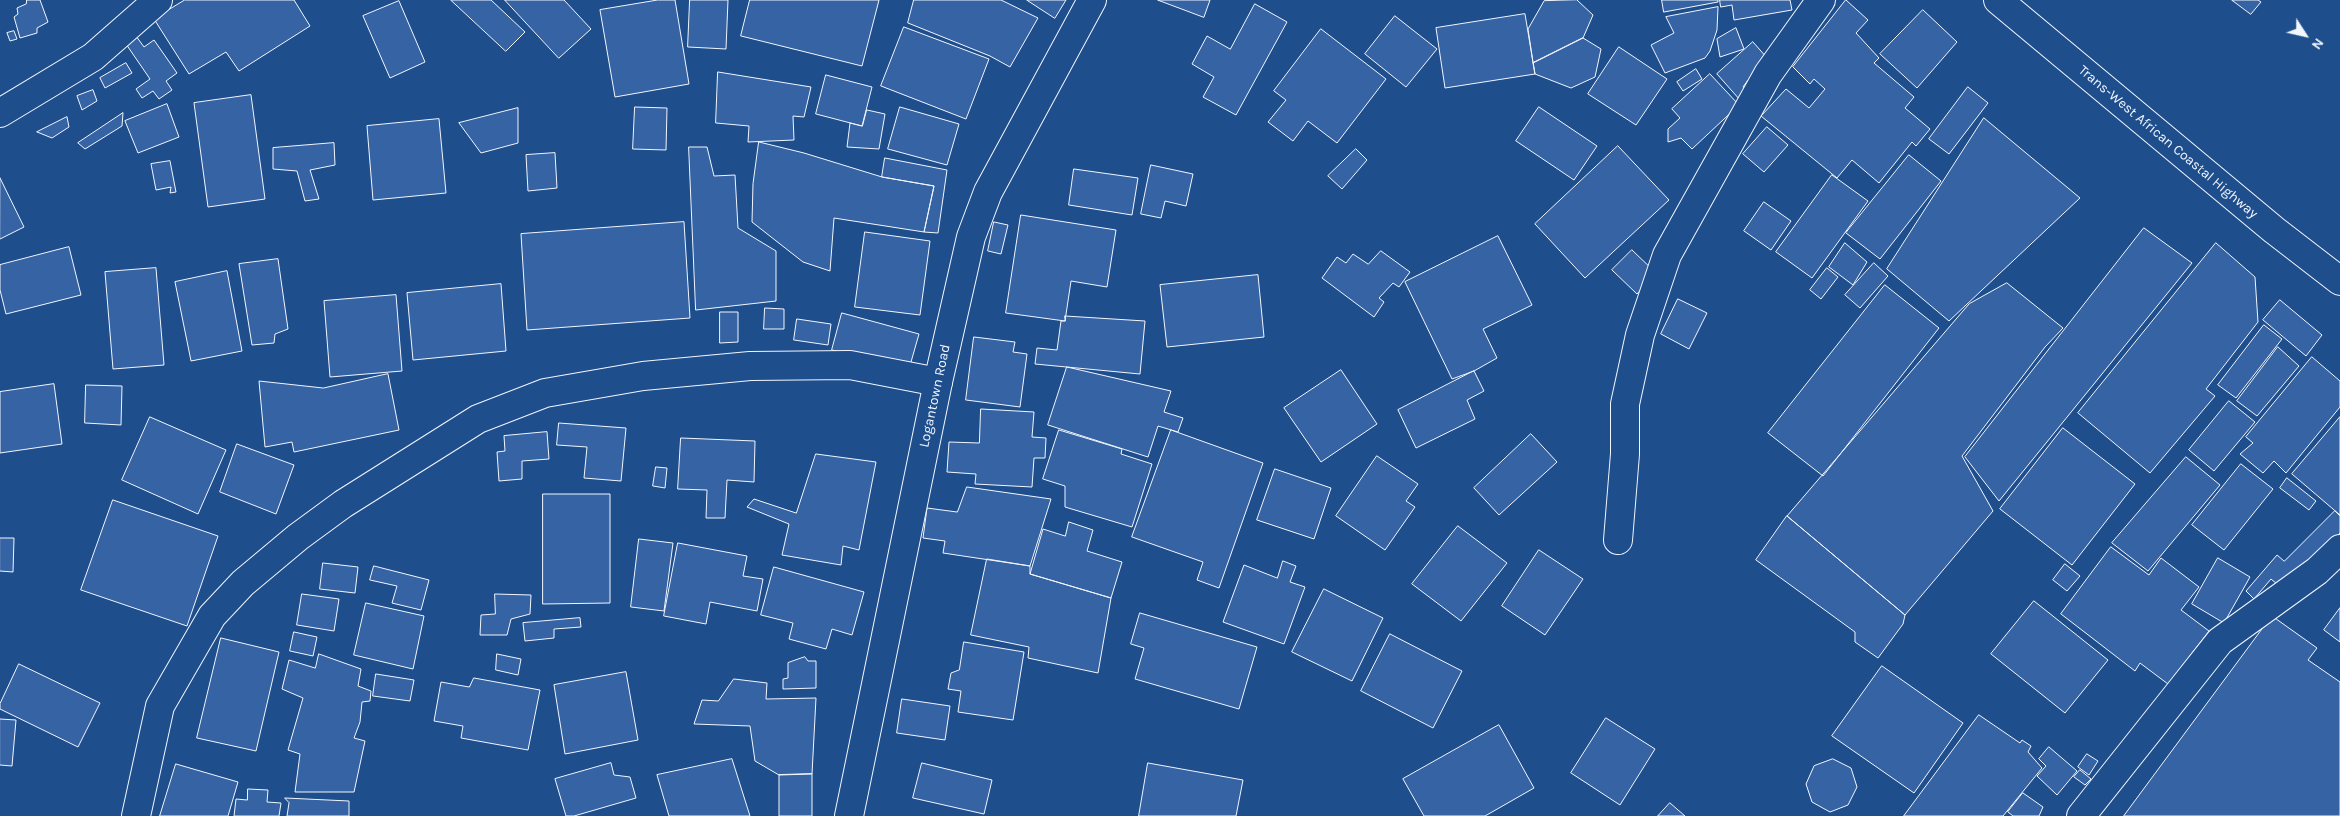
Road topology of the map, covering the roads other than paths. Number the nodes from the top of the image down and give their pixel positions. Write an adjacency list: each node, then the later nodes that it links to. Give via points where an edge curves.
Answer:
1 (158, 0): 5 (main road, via 93,57)
2 (1092, 0): 7 (main road, Logantown Road, via 988,192 960,277)
3 (1820, 0): 8 (main road, via 1768,74 1667,255 1640,335 1625,404 1625,454)
4 (1998, 0): 6 (main road, Trans-West African Coastal Highway)
5 (0, 112)
6 (2340, 282)
7 (938, 382): 10 (main road, via 850,366 750,366 643,376 545,392 478,419 344,504 298,538 243,583 212,616 160,706); 11 (main road, Logantown Road)
8 (1618, 540)
9 (2340, 549): 12 (main road, via 2317,572 2220,641)
10 (136, 816)
11 (849, 816)
12 (2081, 816)

